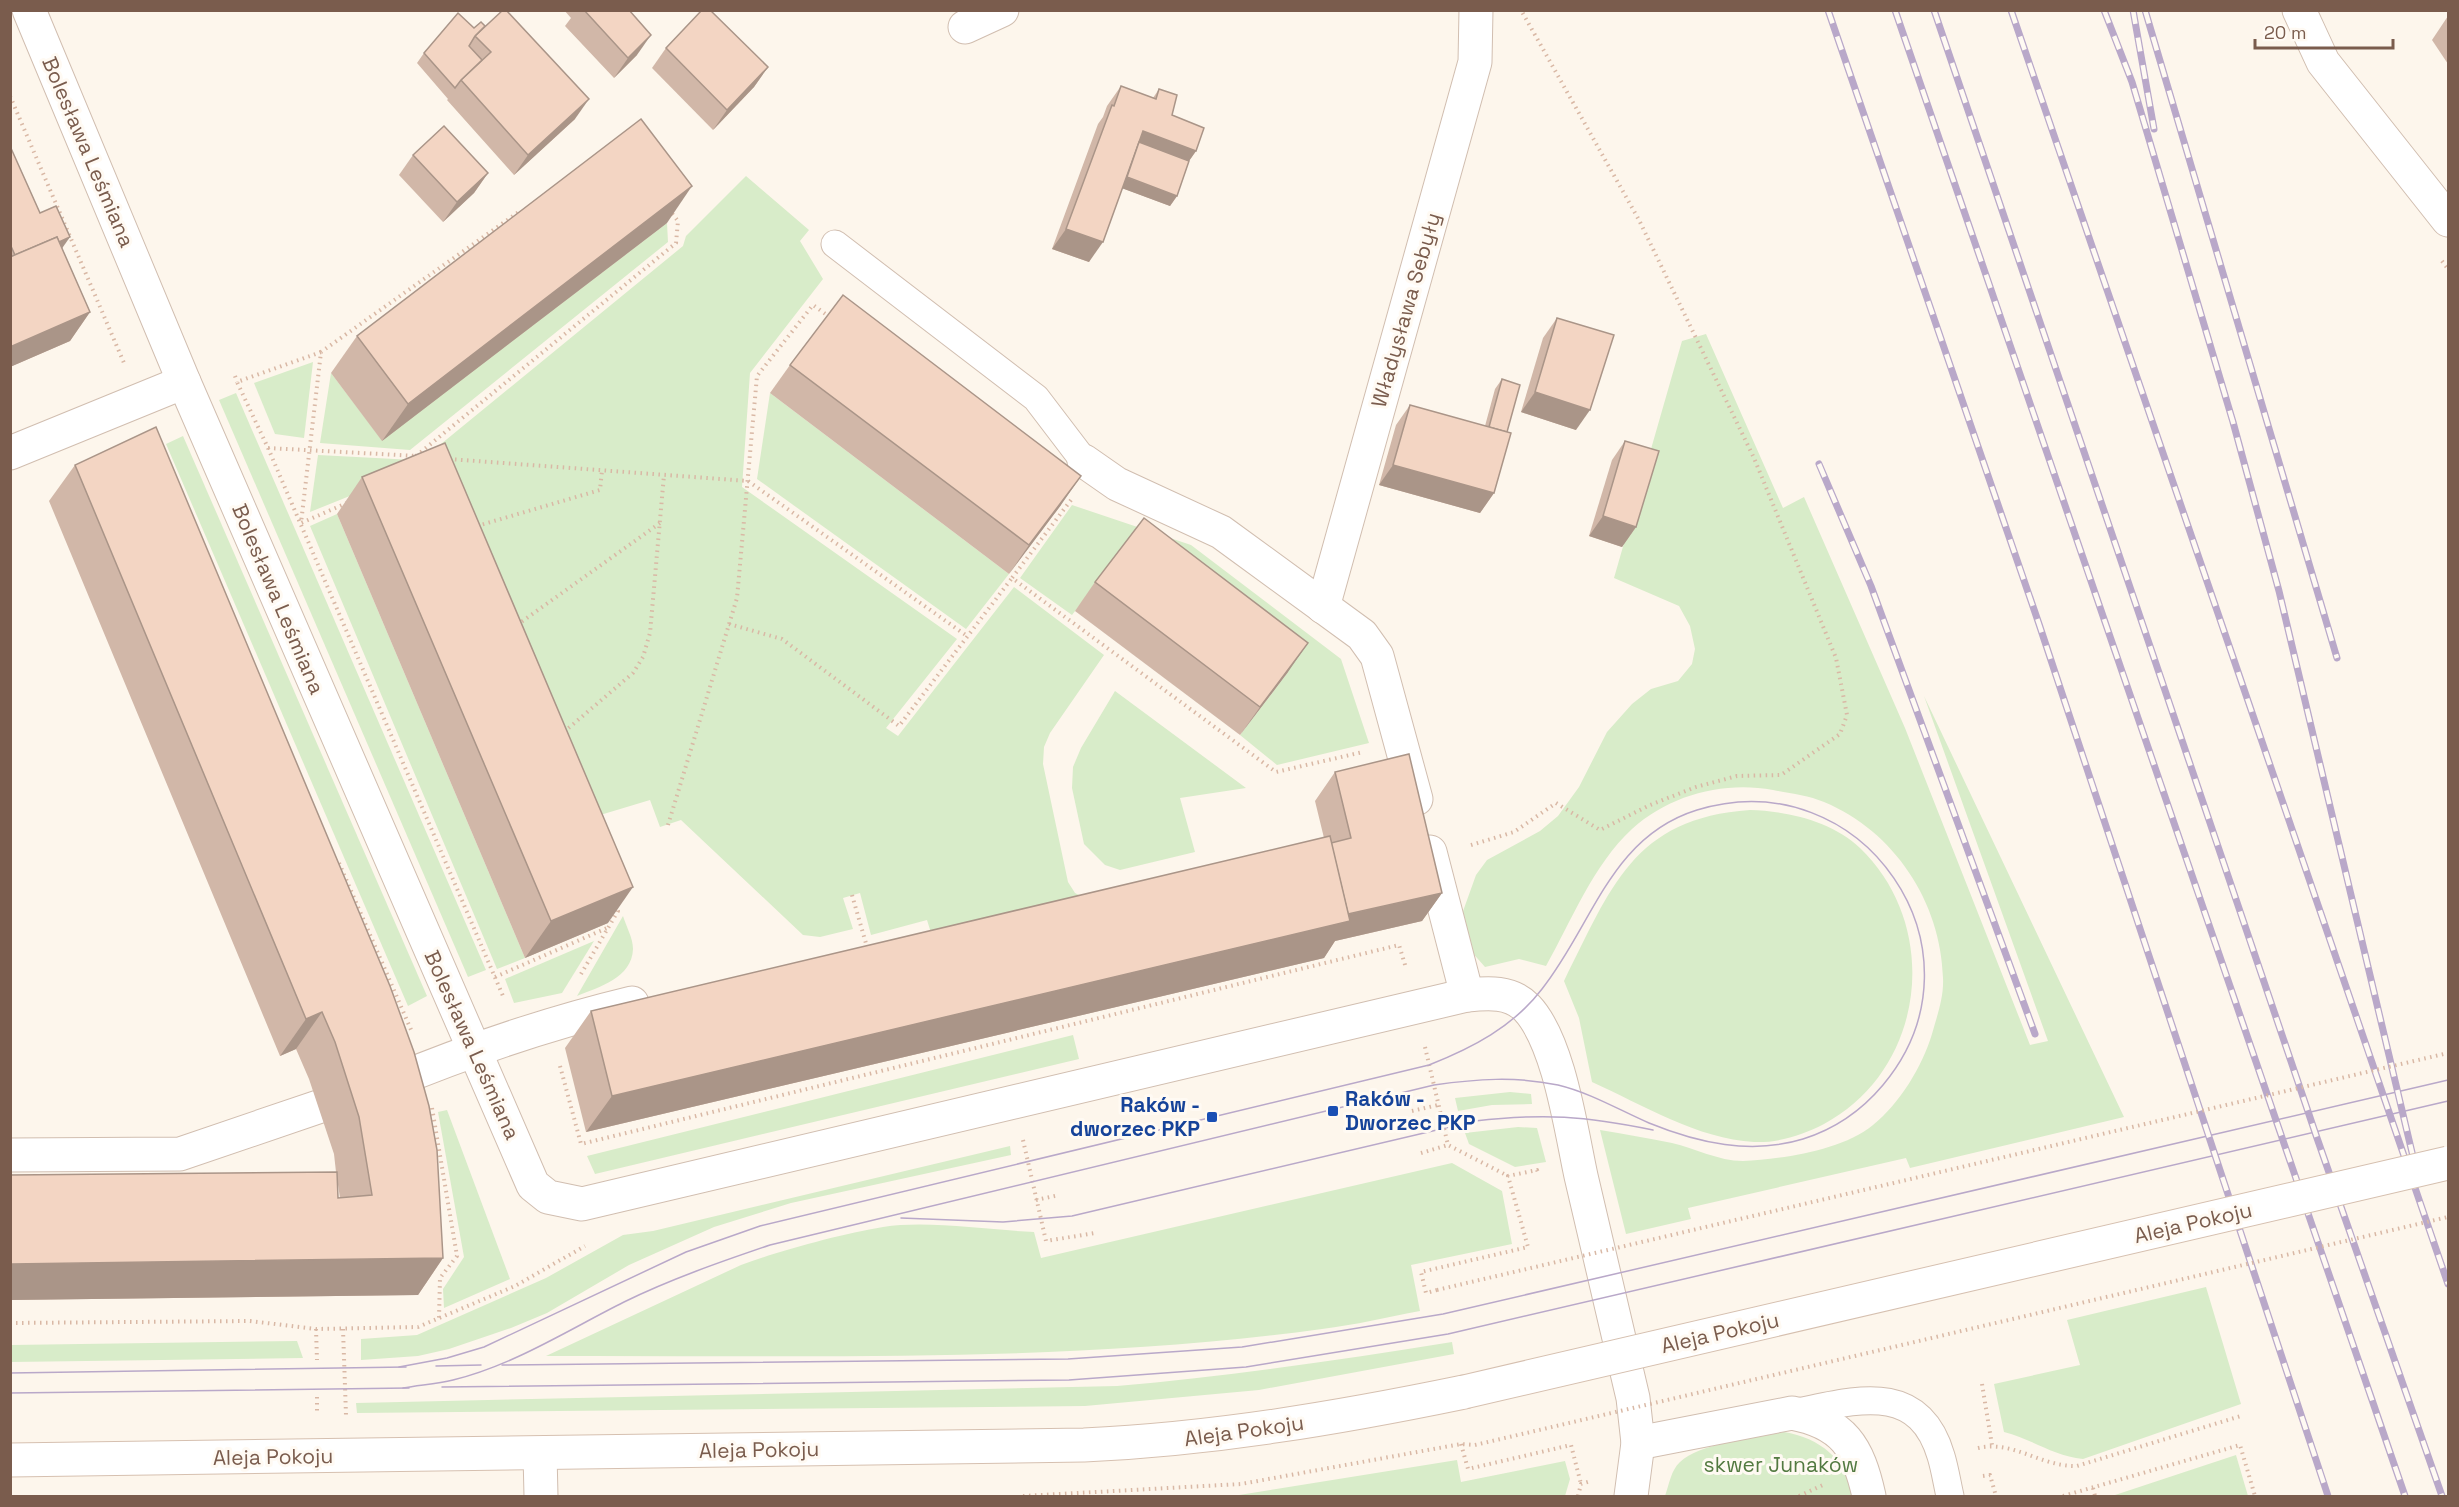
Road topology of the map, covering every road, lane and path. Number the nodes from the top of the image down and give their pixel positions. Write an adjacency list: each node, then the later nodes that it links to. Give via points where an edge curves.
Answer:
1 (29, 10): 16 (street, Bolesława Leśmiana)
2 (1002, 10): 6 (street)
3 (1476, 10): 37 (street, Władysława Sebyły, via 1475,62)
4 (1521, 10): 44 (path, via 1639,220 1754,458 1836,658 1847,715 1840,734 1781,776 1737,776 1696,787 1600,830 1556,803 1514,832)
5 (2299, 10): 10 (street, via 2323,62)
6 (965, 27)
7 (10, 96): 14 (path)
8 (664, 204): 21 (path, via 678,221 676,243)
9 (522, 210): 13 (path)
10 (2448, 220)
11 (835, 244): 24 (lane, via 1036,398)
12 (832, 319): 28 (path, via 813,305 758,376)
13 (321, 352): 17 (path); 19 (path)
14 (127, 370)
15 (235, 376): 17 (path)
16 (184, 382): 20 (street); 58 (street, Bolesława Leśmiana)
17 (237, 382): 18 (path)
18 (268, 448): 19 (path); 33 (path)
19 (309, 450): 21 (path); 33 (path)
20 (10, 453)
21 (416, 456): 22 (path); 25 (path)
22 (426, 457)
23 (438, 458): 26 (path)
24 (1084, 461): 37 (street, via 1117,484 1221,531)
25 (419, 464)
26 (602, 470): 27 (path); 35 (path, via 600,490)
27 (664, 475): 28 (path); 34 (path)
28 (748, 481): 38 (path, via 737,598); 40 (path)
29 (1061, 492): 30 (path)
30 (1071, 499): 32 (path); 36 (path)
31 (351, 501): 33 (path)
32 (1082, 503)
33 (301, 523): 51 (path)
34 (660, 523): 39 (path); 41 (path, via 650,633 643,657 633,673)
35 (472, 528)
36 (1012, 578): 40 (path); 42 (path, via 1276,772)
37 (1323, 607): 44 (street, via 1362,635 1377,656)
38 (729, 624): 40 (path, via 782,639 899,726); 43 (path)
39 (516, 626)
40 (967, 636)
41 (563, 733)
42 (1375, 749)
43 (668, 825)
44 (1432, 857): 53 (street)
45 (338, 860): 56 (path)
46 (852, 895): 49 (path)
47 (613, 900): 48 (path, via 618,911)
48 (608, 928): 51 (path); 52 (path)
49 (867, 947)
50 (1408, 976): 60 (path, via 1400,945 581,1144)
51 (495, 977): 55 (path)
52 (579, 977)
53 (1467, 995): 58 (street, Bolesława Leśmiana, via 582,1204 548,1197 533,1185); 93 (street, via 1491,993 1511,997 1527,1008 1550,1049 1633,1398)
54 (659, 997): 58 (street, via 548,1023)
55 (504, 998)
56 (414, 1035)
57 (1424, 1043): 63 (path)
58 (474, 1049): 61 (street)
59 (2448, 1053): 71 (path, bridge, via 1425,1293 1421,1272 1528,1247)
60 (559, 1064)
61 (387, 1084)
62 (432, 1104): 80 (path, via 457,1256 440,1278)
63 (1438, 1105): 65 (path); 67 (path)
64 (318, 1107): 69 (street, via 180,1154)
65 (1412, 1111)
66 (1023, 1137): 74 (path)
67 (1448, 1145): 68 (path); 71 (path)
68 (1421, 1153)
69 (10, 1155)
70 (2448, 1163): 97 (street, Aleja Pokoju, bridge, via 1464,1392 1346,1416 1164,1442)
71 (1508, 1176): 72 (path, via 1537,1170)
72 (1540, 1181)
73 (1059, 1195): 74 (path)
74 (1036, 1200): 76 (path, via 1046,1241)
75 (2448, 1217): 94 (path, bridge, via 1475,1445)
76 (1095, 1233)
77 (1555, 1250): 79 (path)
78 (551, 1265): 80 (path, via 515,1286)
79 (1560, 1273)
80 (439, 1318): 83 (path, via 418,1327)
81 (10, 1323): 82 (path, via 250,1321)
82 (316, 1329): 83 (path); 84 (path)
83 (343, 1329): 90 (path)
84 (317, 1360)
85 (1982, 1384): 95 (path)
86 (317, 1397): 89 (path)
87 (1591, 1410): 92 (path)
88 (1792, 1413): 93 (street); 106 (street, via 1817,1418 1838,1431 1855,1450); 107 (lane, via 1862,1400 1884,1399 1905,1407 1922,1420 1934,1437)
89 (317, 1414)
90 (346, 1414)
91 (2241, 1416): 95 (path, via 2077,1466 2061,1466 2020,1450)
92 (1594, 1422)
93 (1638, 1443): 105 (street)
94 (1461, 1444): 100 (path, via 1468,1469 1570,1445); 103 (path, via 1241,1484)
95 (1992, 1445): 96 (path)
96 (1974, 1449)
97 (540, 1454): 98 (street, Aleja Pokoju); 102 (street)
98 (10, 1460)
99 (1597, 1472): 100 (path, via 1594,1481)
100 (1581, 1484): 104 (path)
101 (2093, 1488): 108 (path); 109 (path); 110 (path, via 2240,1445)
102 (540, 1497)
103 (1023, 1497)
104 (1578, 1497)
105 (1631, 1497)
106 (1869, 1497)
107 (1950, 1497)
108 (2063, 1497)
109 (2095, 1497)
110 (2255, 1497)

